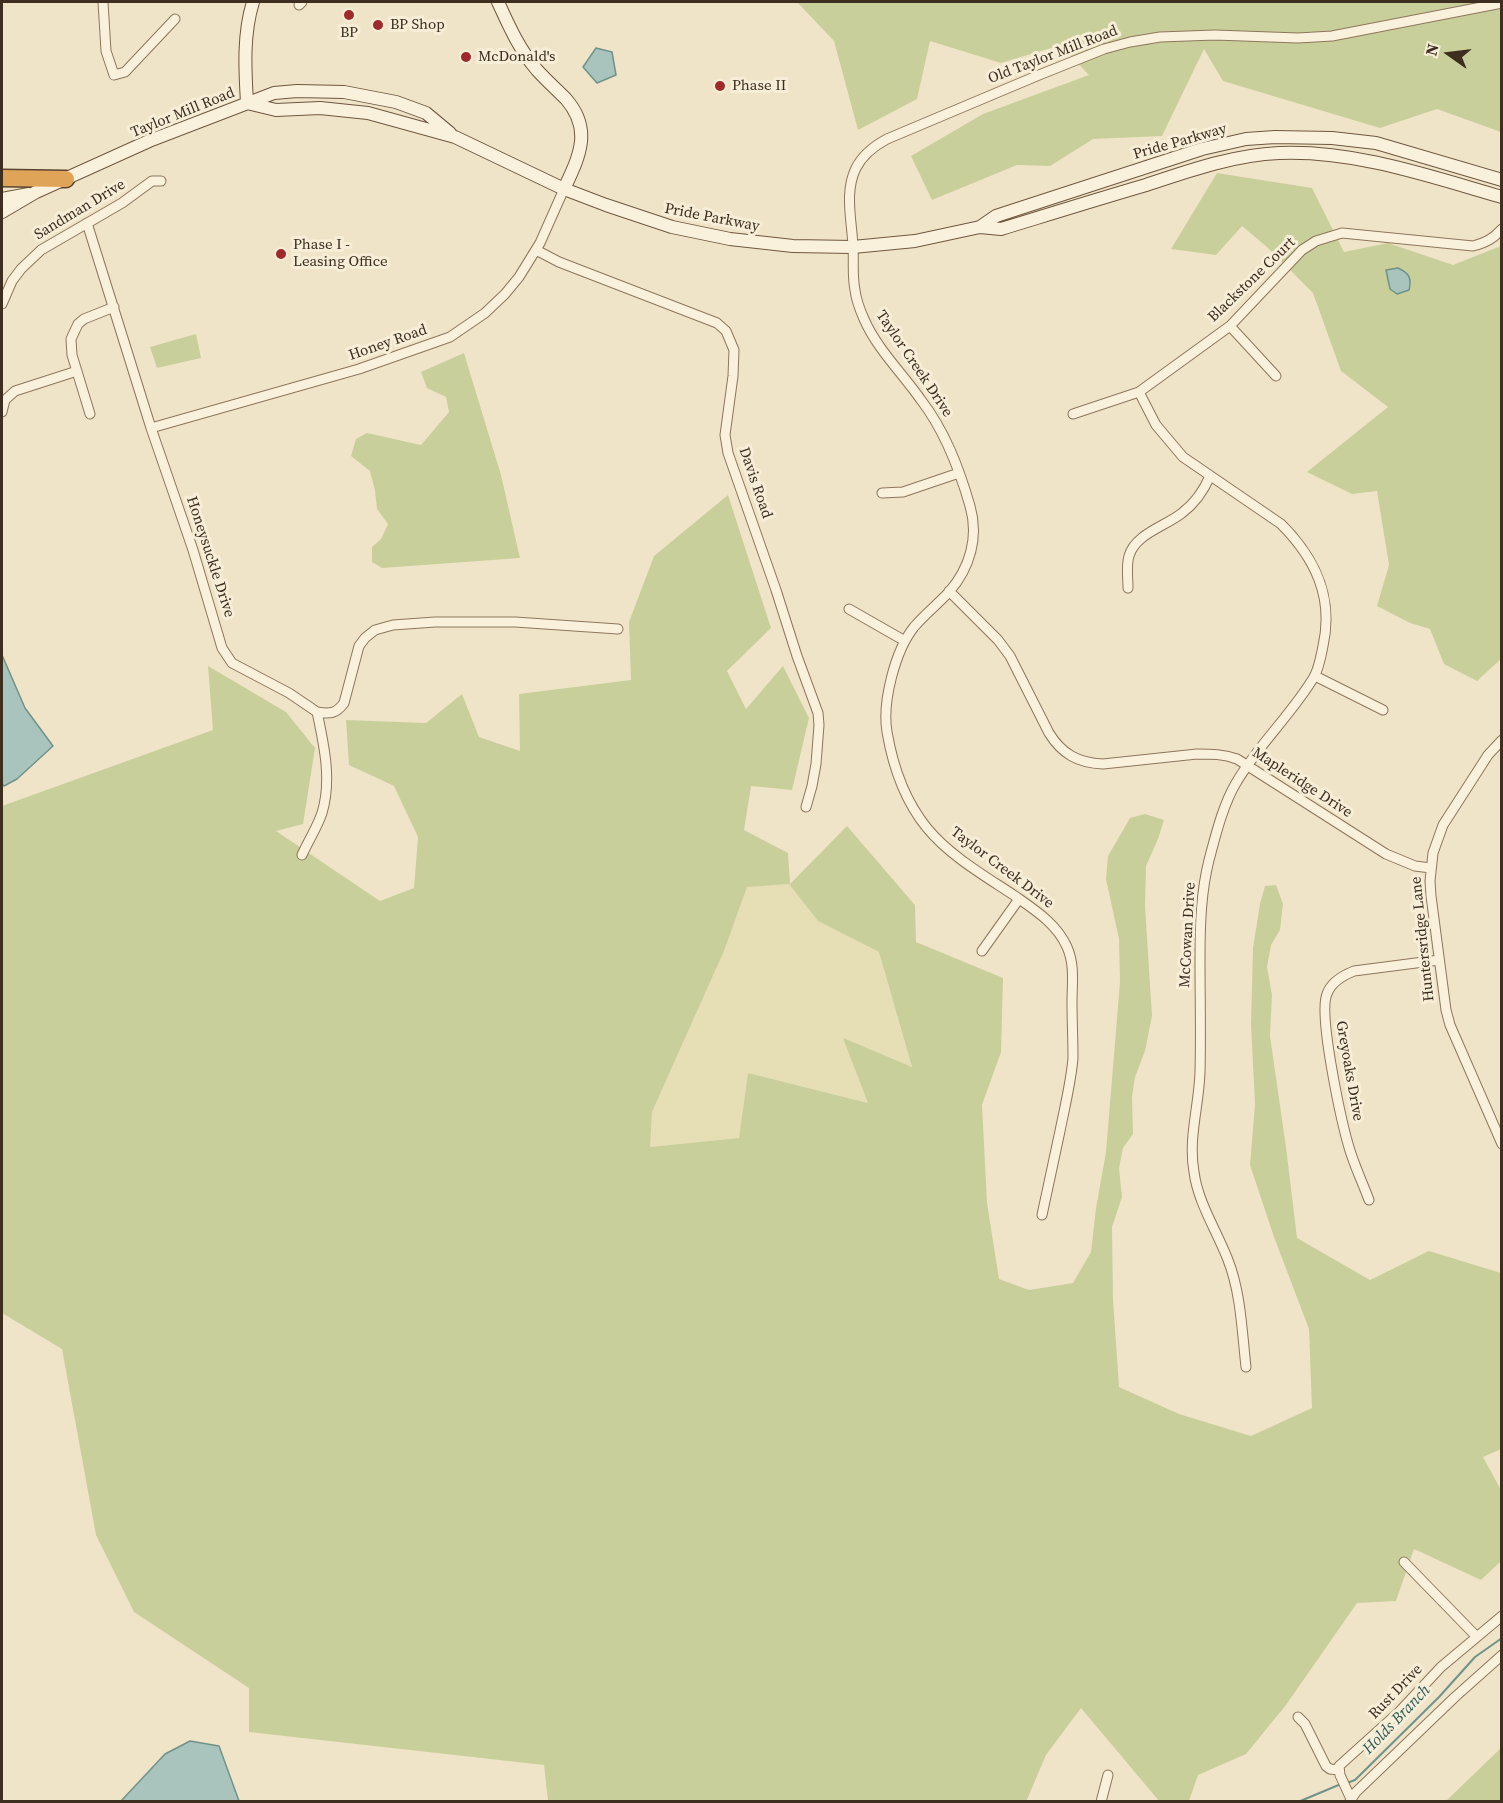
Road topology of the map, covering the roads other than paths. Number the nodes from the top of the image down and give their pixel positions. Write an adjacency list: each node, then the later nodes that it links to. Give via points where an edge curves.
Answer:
1 (103, 2): 5 (street, via 106,51 114,75 125,72)
2 (253, 2): 6 (main road, Taylor Mill Road, via 246,41)
3 (498, 2): 12 (main road, via 524,54 568,102 580,122 581,146)
4 (1502, 3): 20 (street, Old Taylor Mill Road, via 1332,36 1160,37 1104,49 1002,89 873,147 859,163 850,185)
5 (175, 19)
6 (247, 103): 7 (main road, Pride Parkway, via 276,110 320,108 368,113); 7 (main road, Pride Parkway, via 274,93 297,91 369,95 426,113); 9 (main road, Taylor Mill Road)
7 (455, 137): 12 (main road, Pride Parkway)
8 (2, 178): 9 (highway)
9 (66, 179): 13 (main road, Taylor Mill Road)
10 (1502, 180): 18 (main road, Pride Parkway, via 1376,143 1275,137 1202,148 996,216)
11 (161, 181): 17 (street, Sandman Drive, via 152,181)
12 (564, 189): 20 (main road, Pride Parkway, via 700,233 757,243); 21 (street, Honey Road)
13 (36, 192): 15 (main road, Taylor Mill Road); 16 (main road, Taylor Mill Road)
14 (1502, 197): 18 (main road, Pride Parkway, via 1363,159 1278,153 1205,166 1002,229)
15 (2, 199)
16 (2, 212)
17 (87, 223): 22 (street, Sandman Drive, via 30,260 12,281); 23 (street, Honeysuckle Drive)
18 (980, 227): 20 (main road, Pride Parkway, via 915,242)
19 (1502, 229): 24 (street, Blackstone Court, via 1494,238 1473,246 1342,233 1329,236 1302,250)
20 (853, 247): 32 (street, Taylor Creek Drive, via 855,290 864,319 932,415)
21 (536, 250): 31 (street, Honey Road, via 505,294 450,337 359,369); 45 (street, Davis Road, via 717,323 726,331 735,350 725,435 728,453 818,713 816,764)
22 (2, 304)
23 (114, 307): 25 (street, via 78,324 70,345); 31 (street, Honeysuckle Drive)
24 (1230, 326): 26 (street); 27 (street, Blackstone Court)
25 (76, 371): 28 (street, via 15,391 4,400); 29 (street)
26 (1276, 376)
27 (1139, 392): 30 (street, Blackstone Court); 33 (street, McCowan Drive, via 1169,441)
28 (2, 412)
29 (90, 414)
30 (1073, 414)
31 (151, 428): 42 (street, Honeysuckle Drive, via 225,653 232,663)
32 (958, 473): 34 (street, via 903,492); 36 (street, Taylor Creek Drive, via 974,531 967,565)
33 (1210, 477): 35 (street, via 1183,513 1136,542 1129,555); 40 (street, McCowan Drive, via 1281,524 1312,562 1326,611 1325,639)
34 (882, 493)
35 (1128, 588)
36 (949, 591): 39 (street, Taylor Creek Drive); 44 (street, Mapleridge Drive, via 1010,656 1048,734 1067,755 1103,764 1211,754 1230,757)
37 (849, 609): 39 (street)
38 (618, 629): 42 (street, via 515,622 393,625 375,630 359,646 339,710 334,714)
39 (905, 641): 48 (street, Taylor Creek Drive, via 891,681 886,722 908,800 935,837)
40 (1315, 676): 41 (street); 44 (street, McCowan Drive)
41 (1383, 710)
42 (317, 712): 46 (street, via 325,750 326,793 318,822)
43 (1502, 740): 47 (street, Huntersridge Lane, via 1488,754 1443,825)
44 (1247, 766): 47 (street, Mapleridge Drive, via 1386,855); 54 (street, McCowan Drive, via 1224,808 1203,891 1200,1074 1192,1154 1198,1191 1229,1262 1237,1293)
45 (806, 807)
46 (302, 855)
47 (1431, 868): 50 (street, Huntersridge Lane)
48 (1019, 899): 49 (street); 53 (street, Taylor Creek Drive, via 1053,925 1071,959 1073,977 1068,1093)
49 (981, 951)
50 (1439, 960): 51 (street, Huntersridge Lane, via 1450,1025); 52 (street, Greyoaks Drive, via 1354,971 1343,975 1326,995 1324,1018 1343,1125)
51 (1502, 1144)
52 (1369, 1200)
53 (1042, 1215)
54 (1246, 1367)
55 (1404, 1562): 57 (street)
56 (1502, 1616): 57 (street, Rust Drive)
57 (1476, 1636): 60 (street, Rust Drive, via 1339,1766)
58 (1502, 1655): 62 (street)
59 (1298, 1717): 60 (street, via 1326,1767)
60 (1339, 1773): 62 (street)
61 (1108, 1775): 63 (street)
62 (1351, 1800)
63 (1101, 1802)

